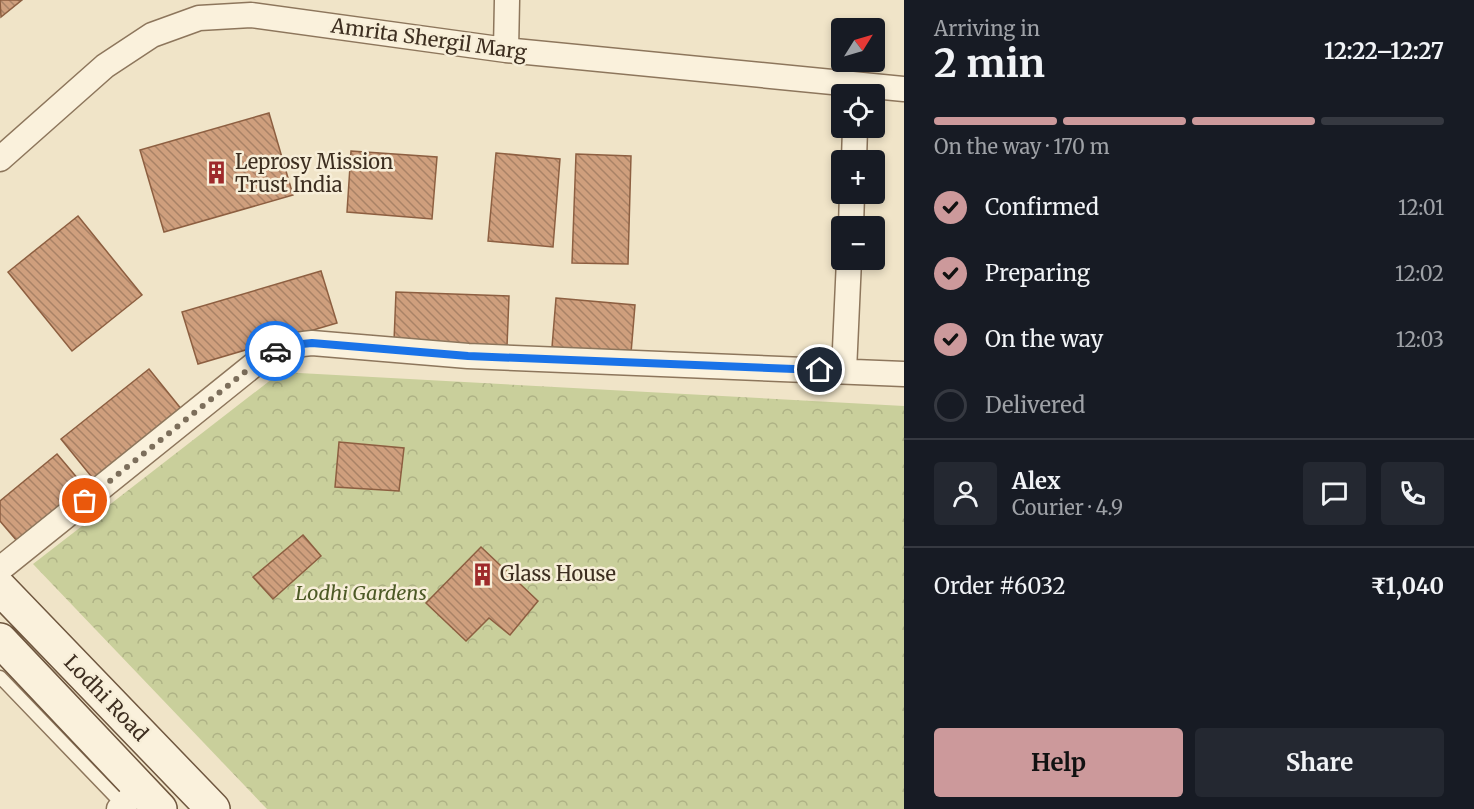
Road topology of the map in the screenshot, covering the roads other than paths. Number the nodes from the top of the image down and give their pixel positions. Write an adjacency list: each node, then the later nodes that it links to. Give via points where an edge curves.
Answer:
1 (507, 0): 2 (street)
2 (506, 50): 3 (street, Amrita Shergil Marg); 6 (street, Amrita Shergil Marg, via 252,15 199,18 152,35 105,66)
3 (831, 87)
4 (885, 89): 5 (street, Amrita Shergil Marg)
5 (904, 89)
6 (0, 159)
7 (849, 270): 8 (street)
8 (844, 371): 9 (street); 10 (street, via 292,345 256,363)
9 (904, 374)
10 (0, 569)
11 (0, 588): 15 (main road, Lodhi Road)
12 (0, 640): 14 (main road, Lodhi Road)
13 (0, 677): 14 (lane)
14 (134, 804)
15 (213, 809)

